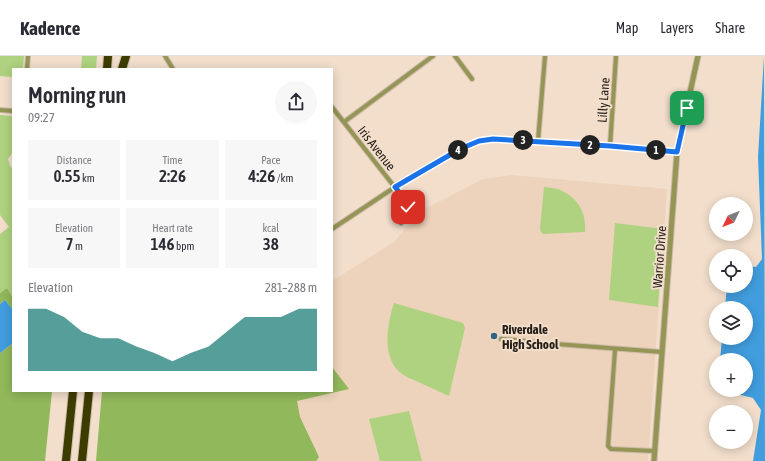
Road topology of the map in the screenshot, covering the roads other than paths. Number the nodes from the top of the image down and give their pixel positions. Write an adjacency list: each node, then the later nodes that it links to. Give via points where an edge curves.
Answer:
1 (28, 56): 11 (street)
2 (107, 56): 12 (highway)
3 (121, 56): 13 (highway)
4 (126, 56): 14 (highway)
5 (165, 56): 15 (street)
6 (433, 56): 20 (street)
7 (455, 56): 16 (street)
8 (545, 56): 21 (street)
9 (616, 56): 22 (street, Lilly Lane)
10 (698, 56): 23 (street, Warrior Drive)
11 (27, 68)
12 (106, 68)
13 (121, 68)
14 (121, 68)
15 (172, 68)
16 (472, 79)
17 (333, 108): 20 (street, Iris Avenue)
18 (0, 110): 19 (street)
19 (12, 111)
20 (344, 122): 24 (street, Iris Avenue)
21 (538, 141): 22 (street); 24 (street, via 479,141 460,149)
22 (610, 146): 23 (street)
23 (677, 152): 31 (street, Warrior Drive)
24 (395, 187): 25 (street, Iris Avenue, via 408,207 408,213); 26 (street)
25 (401, 223)
26 (333, 228)
27 (501, 339): 28 (street)
28 (536, 342)
29 (556, 344): 30 (street)
30 (615, 350): 31 (street); 34 (street, via 608,446 611,449)
31 (662, 352): 34 (street, Warrior Drive)
32 (74, 392): 35 (highway)
33 (89, 392): 36 (highway)
34 (654, 451): 37 (street, Warrior Drive)
35 (66, 461)
36 (82, 461)
37 (654, 461)

